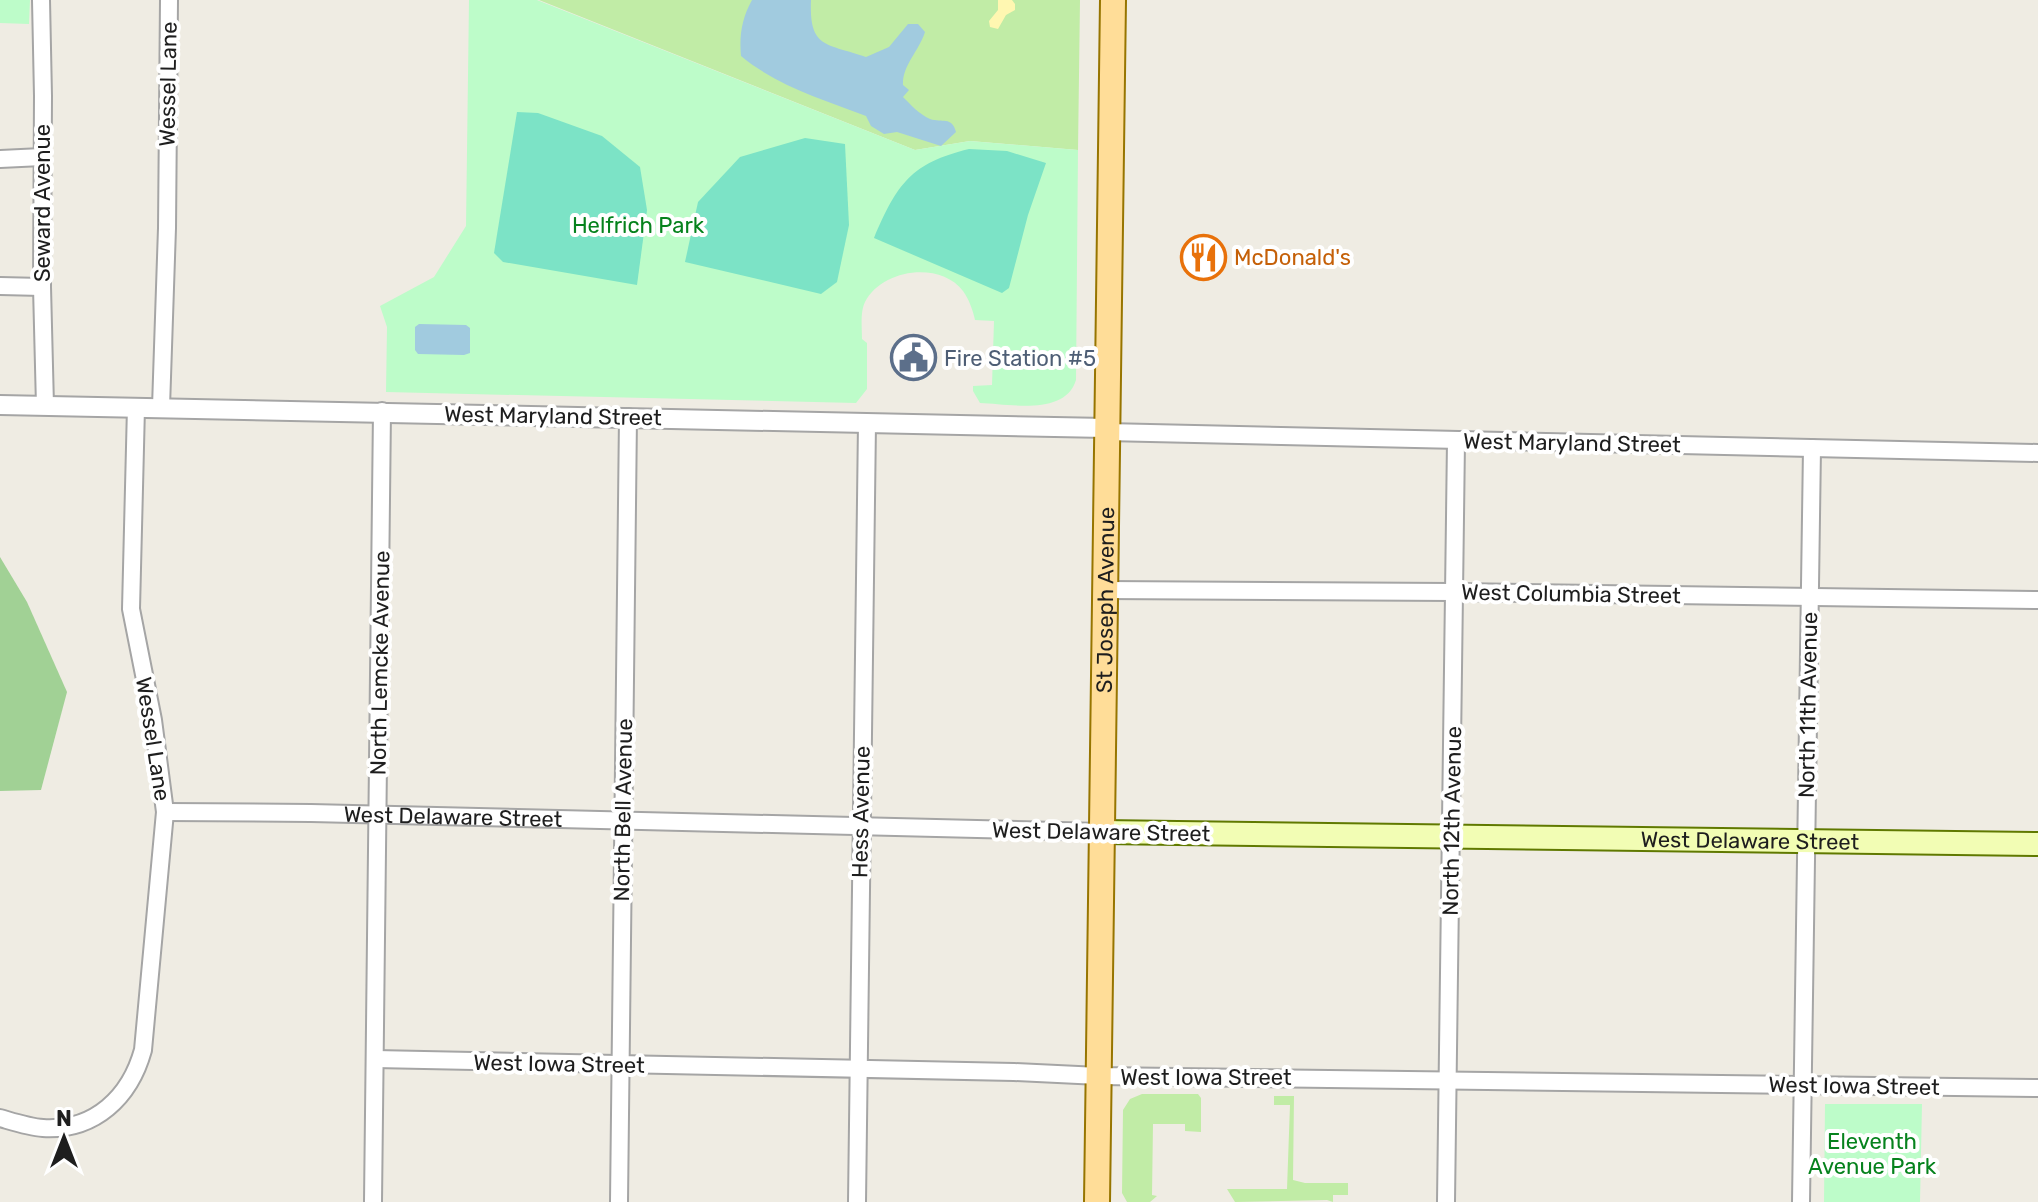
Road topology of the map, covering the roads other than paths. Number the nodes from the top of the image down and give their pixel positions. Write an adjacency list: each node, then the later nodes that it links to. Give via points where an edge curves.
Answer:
1 (41, 0): 4 (street, Seward Avenue)
2 (169, 0): 11 (street, Wessel Lane)
3 (1113, 0): 15 (main road, St Joseph Avenue)
4 (42, 157): 5 (street); 7 (street, Seward Avenue)
5 (0, 159)
6 (0, 286): 7 (street)
7 (42, 287): 9 (street, Seward Avenue)
8 (0, 405): 9 (street, West Maryland Street)
9 (45, 406): 10 (street, West Maryland Street)
10 (136, 407): 11 (street, West Maryland Street); 23 (street, Wessel Lane, via 131,609)
11 (161, 407): 12 (street, West Maryland Street)
12 (382, 411): 13 (street, West Maryland Street); 24 (street, North Lemcke Avenue)
13 (628, 417): 14 (street, West Maryland Street); 25 (street, North Bell Avenue)
14 (867, 423): 15 (street, West Maryland Street); 26 (street, Hess Avenue)
15 (1106, 430): 16 (street, West Maryland Street); 19 (main road, St Joseph Avenue)
16 (1456, 441): 17 (street, West Maryland Street); 20 (street, North 12th Avenue)
17 (1812, 448): 18 (street, West Maryland Street); 21 (street, North 11th Avenue)
18 (2038, 453)
19 (1104, 590): 20 (street, West Columbia Street); 27 (main road, St Joseph Avenue)
20 (1453, 592): 21 (street, West Columbia Street); 28 (street, North 12th Avenue)
21 (1809, 598): 22 (street, West Columbia Street); 29 (street, North 11th Avenue)
22 (2038, 600)
23 (165, 812): 24 (street, West Delaware Street); 38 (street, Wessel Lane, via 138,1069 117,1101 83,1121 32,1127)
24 (378, 815): 25 (street, West Delaware Street); 31 (street, North Lemcke Avenue)
25 (624, 821): 26 (street, West Delaware Street); 32 (street, North Bell Avenue)
26 (861, 827): 27 (street, West Delaware Street); 33 (street, Hess Avenue)
27 (1102, 832): 28 (main road, West Delaware Street); 34 (main road, St Joseph Avenue)
28 (1451, 836): 29 (main road, West Delaware Street); 35 (street, North 12th Avenue)
29 (1807, 841): 30 (main road, West Delaware Street); 36 (street, North 11th Avenue)
30 (2038, 844)
31 (375, 1059): 32 (street, West Iowa Street); 39 (street, North Lemcke Avenue)
32 (620, 1065): 33 (street, West Iowa Street); 40 (street, North Bell Avenue)
33 (858, 1070): 34 (street, West Iowa Street); 41 (street, Hess Avenue)
34 (1099, 1076): 35 (street, West Iowa Street); 42 (main road, St Joseph Avenue)
35 (1447, 1080): 36 (street, West Iowa Street); 43 (street, North 12th Avenue)
36 (1802, 1085): 37 (street, West Iowa Street); 44 (street, North 11th Avenue)
37 (2038, 1088)
38 (0, 1118)
39 (373, 1202)
40 (619, 1202)
41 (857, 1202)
42 (1097, 1202)
43 (1446, 1202)
44 (1801, 1202)

